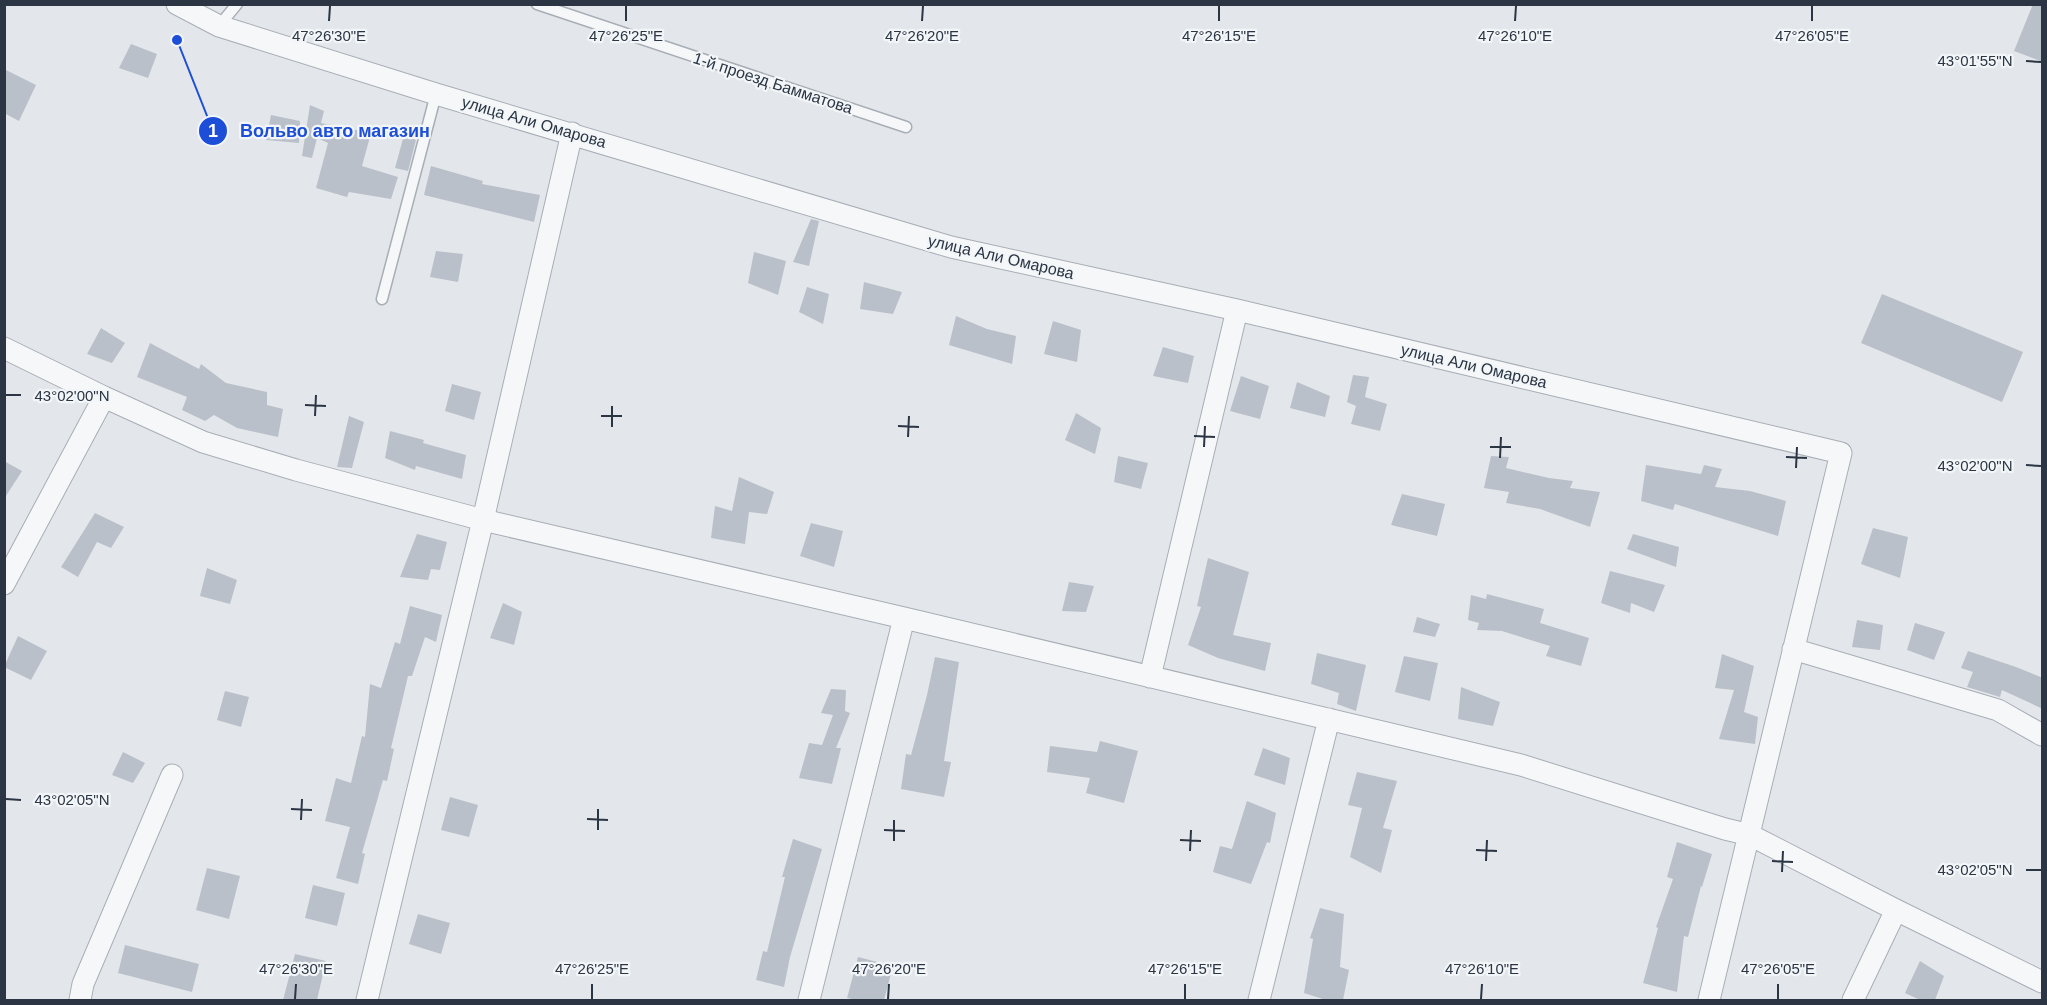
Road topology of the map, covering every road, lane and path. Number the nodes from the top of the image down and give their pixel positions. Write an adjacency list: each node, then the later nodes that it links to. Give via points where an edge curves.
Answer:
1 (177, 4): 4 (street, улица Али Омарова)
2 (237, 4): 4 (lane)
3 (537, 4): 6 (lane, 1-й проезд Бамматова)
4 (219, 26): 5 (street, улица Али Омарова)
5 (436, 94): 7 (street, улица Али Омарова); 8 (lane)
6 (906, 127)
7 (572, 133): 9 (street, улица Али Омарова, via 951,247); 12 (street)
8 (382, 299)
9 (1237, 310): 15 (street, улица Али Омарова, via 1841,453); 16 (street)
10 (4, 348): 11 (street)
11 (104, 397): 12 (street, via 203,442); 13 (street)
12 (483, 520): 14 (street); 24 (street)
13 (4, 584)
14 (904, 618): 16 (street); 25 (street)
15 (1793, 649): 18 (street, via 1998,710); 20 (street)
16 (1150, 677): 17 (street)
17 (1329, 719): 20 (street, via 1521,765); 26 (street)
18 (2043, 735)
19 (172, 776): 23 (street, via 83,984)
20 (1750, 835): 21 (street); 27 (street)
21 (1896, 910): 22 (street); 28 (street)
22 (2043, 982)
23 (80, 1000)
24 (367, 1000)
25 (809, 1000)
26 (1259, 1000)
27 (1709, 1000)
28 (1853, 1000)

